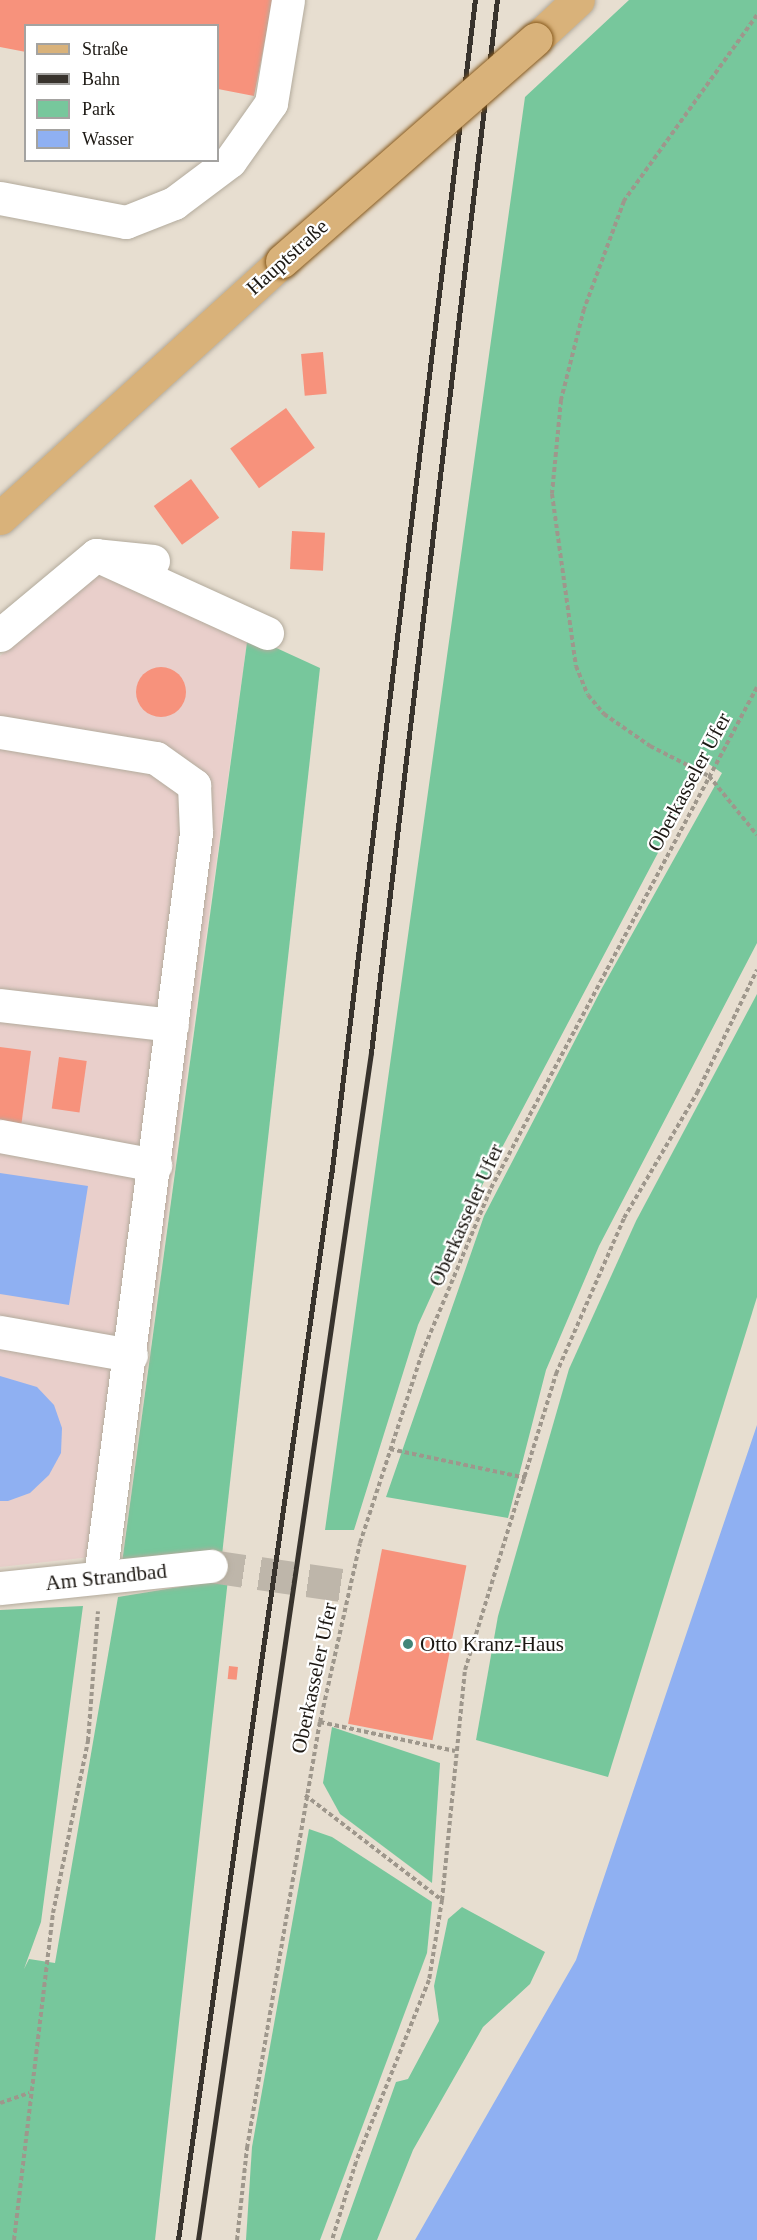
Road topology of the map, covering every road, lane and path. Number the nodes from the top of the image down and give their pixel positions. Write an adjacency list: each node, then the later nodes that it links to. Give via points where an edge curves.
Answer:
1 (288, 0): 4 (street, via 271,103 230,161 174,203 126,222)
2 (578, 0): 5 (main road, Hauptstraße, bridge, via 282,261)
3 (757, 15): 12 (path, via 624,201 561,400 552,494 576,666 588,695 604,714 650,746)
4 (0, 198)
5 (0, 518)
6 (96, 555): 7 (street); 8 (street); 9 (street)
7 (153, 561)
8 (267, 633)
9 (0, 635)
10 (757, 687): 12 (path, Oberkasseler Ufer)
11 (0, 732): 16 (street, via 156,758 194,784 196,833)
12 (709, 776): 13 (path); 21 (path, Oberkasseler Ufer, via 491,1188 422,1353)
13 (757, 835)
14 (757, 970): 22 (path, via 697,1093 624,1218 556,1374)
15 (0, 1005): 16 (street)
16 (172, 1025): 18 (street)
17 (0, 1136): 18 (street)
18 (155, 1165): 20 (street)
19 (0, 1332): 20 (street)
20 (131, 1355): 24 (street)
21 (390, 1449): 22 (path); 26 (path, Oberkasseler Ufer, via 360,1543)
22 (526, 1478): 27 (path, via 465,1670)
23 (211, 1566): 24 (street, Am Strandbad)
24 (100, 1577): 25 (street, Am Strandbad); 30 (path, via 88,1741 53,1913)
25 (0, 1588)
26 (320, 1722): 27 (path); 28 (path, Oberkasseler Ufer)
27 (455, 1751): 29 (path)
28 (305, 1795): 29 (path); 33 (path, Oberkasseler Ufer, via 246,2155)
29 (442, 1900): 34 (path, via 429,1980 356,2162)
30 (29, 2093): 31 (path); 32 (path)
31 (0, 2103)
32 (14, 2240)
33 (237, 2240)
34 (332, 2240)

